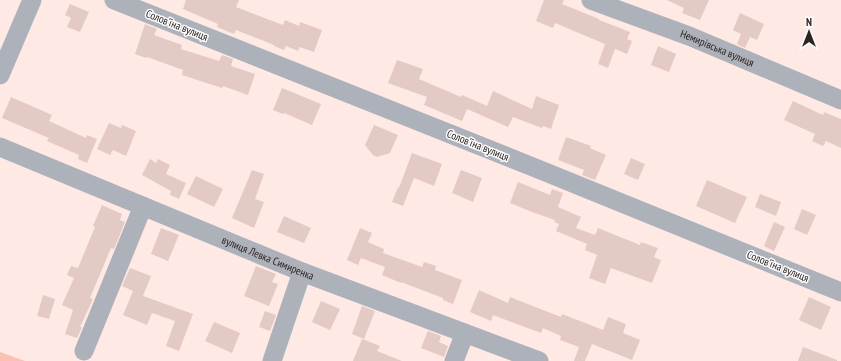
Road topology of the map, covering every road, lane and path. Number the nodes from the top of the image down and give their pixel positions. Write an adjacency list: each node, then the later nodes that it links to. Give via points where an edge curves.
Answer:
1 (32, 0): 4 (street)
2 (114, 0): 9 (street, Соловʼїна вулиця)
3 (591, 0): 5 (street, Немирівська вулиця, via 689,36)
4 (0, 75)
5 (841, 100)
6 (0, 147): 7 (street, вулиця Левка Симиренка)
7 (143, 206): 8 (street, вулиця Левка Симиренка); 11 (street)
8 (302, 272): 10 (street, вулиця Левка Симиренка); 12 (street)
9 (841, 292)
10 (465, 333): 13 (street); 14 (street, вулиця Левка Симиренка)
11 (84, 351)
12 (272, 361)
13 (454, 361)
14 (539, 361)

